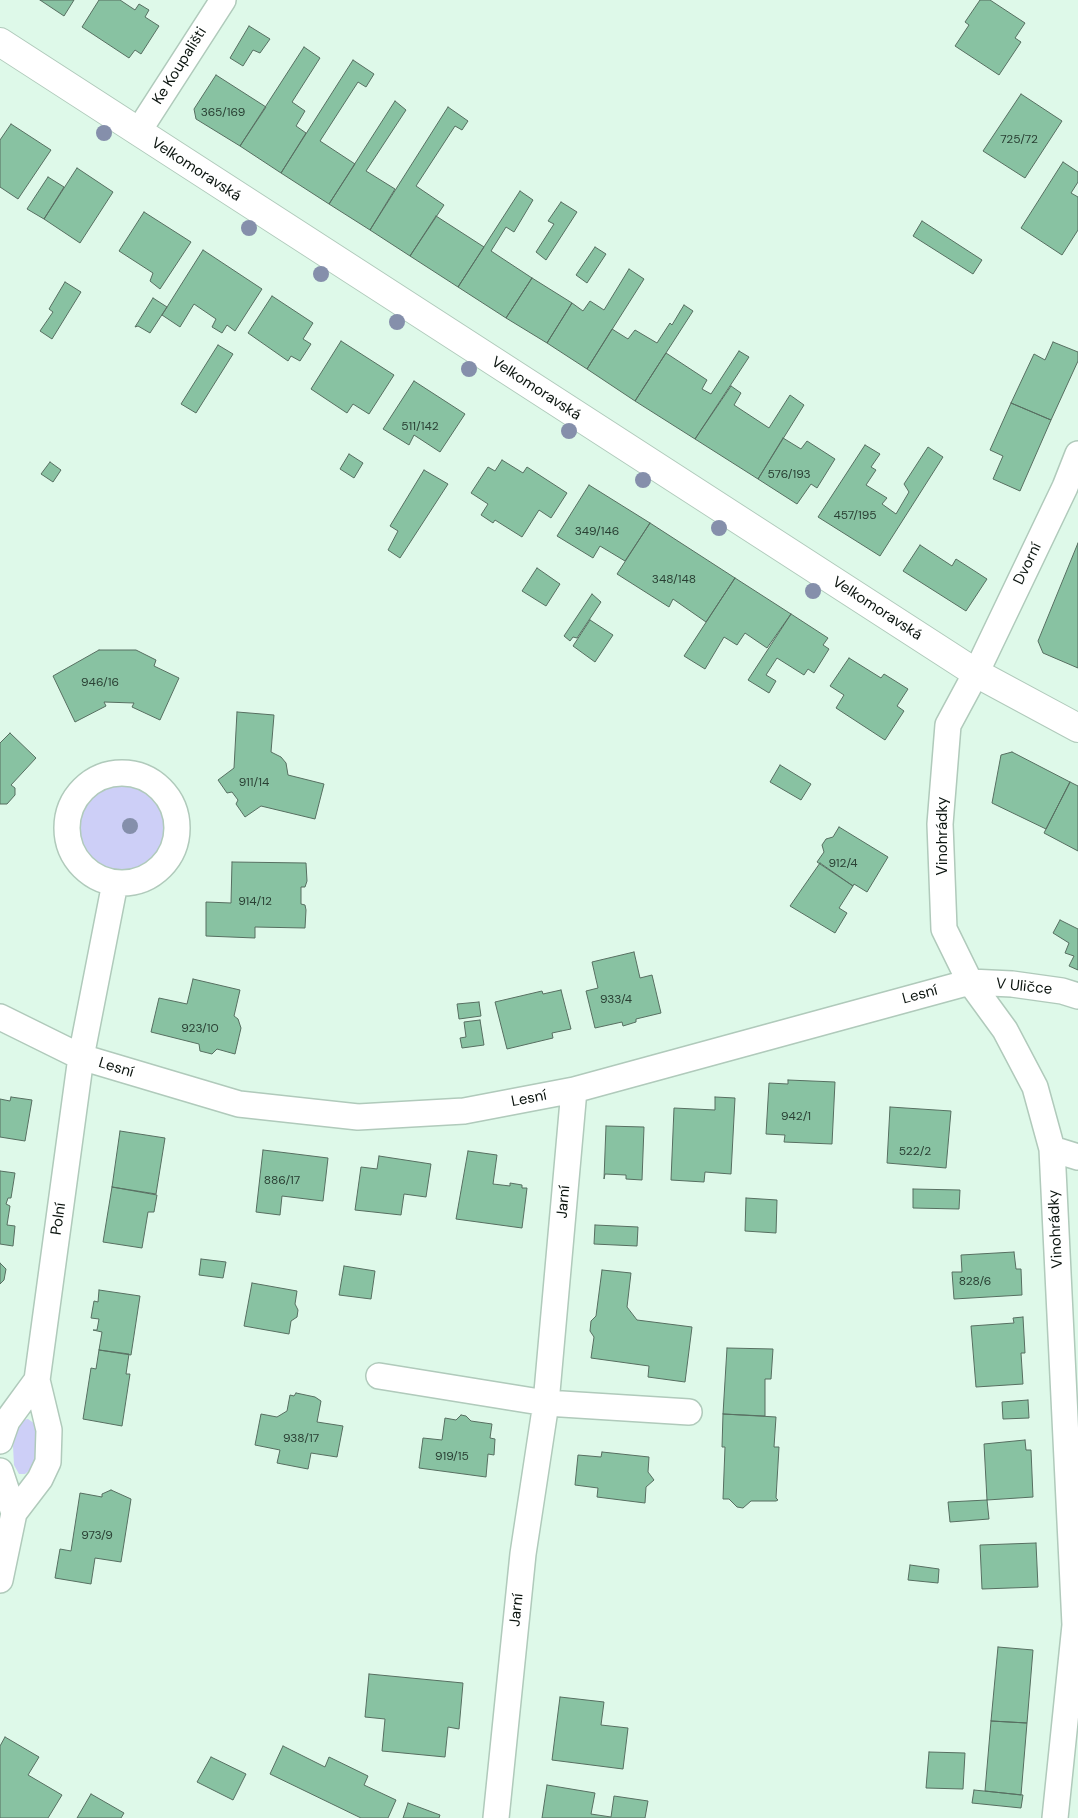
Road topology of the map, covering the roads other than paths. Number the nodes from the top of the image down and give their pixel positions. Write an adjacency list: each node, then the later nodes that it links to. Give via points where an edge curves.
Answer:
1 (223, 0): 3 (street, Ke Koupališti)
2 (0, 42): 3 (street, Velkomoravská)
3 (138, 132): 6 (street, Velkomoravská)
4 (1078, 454): 5 (street, Dvorní)
5 (1072, 490): 6 (street, Dvorní)
6 (976, 673): 7 (street, Velkomoravská); 9 (street, Vinohrádky, via 948,725 940,824 944,929)
7 (1078, 728)
8 (115, 883): 8 (street, via 134,882 153,874 167,860 175,843 177,824 172,805 157,784 130,772 110,773 92,780 76,797 68,814 67,834 72,852 94,876); 12 (street, Lesní)
9 (970, 982): 10 (street, V Uličce, via 1012,984); 13 (street, Lesní); 14 (street, Vinohrádky, via 1005,1030 1035,1087)
10 (1078, 996)
11 (0, 1017): 12 (street, Lesní)
12 (81, 1057): 13 (street, Lesní, via 240,1104 358,1116 464,1111); 17 (street, Polní)
13 (574, 1090): 18 (street, Jarní)
14 (1052, 1149): 15 (street); 24 (street, Vinohrádky)
15 (1078, 1157)
16 (379, 1376): 18 (street)
17 (37, 1380): 20 (street, Polní, via 7,1421); 22 (street, Polní, via 49,1430 48,1462)
18 (546, 1403): 19 (street); 25 (street, Jarní, via 523,1554)
19 (689, 1412)
20 (0, 1441)
21 (0, 1471): 22 (street)
22 (14, 1513): 23 (street, Polní)
23 (0, 1580)
24 (1076, 1625): 26 (street, Vinohrádky)
25 (496, 1818)
26 (1055, 1818)

